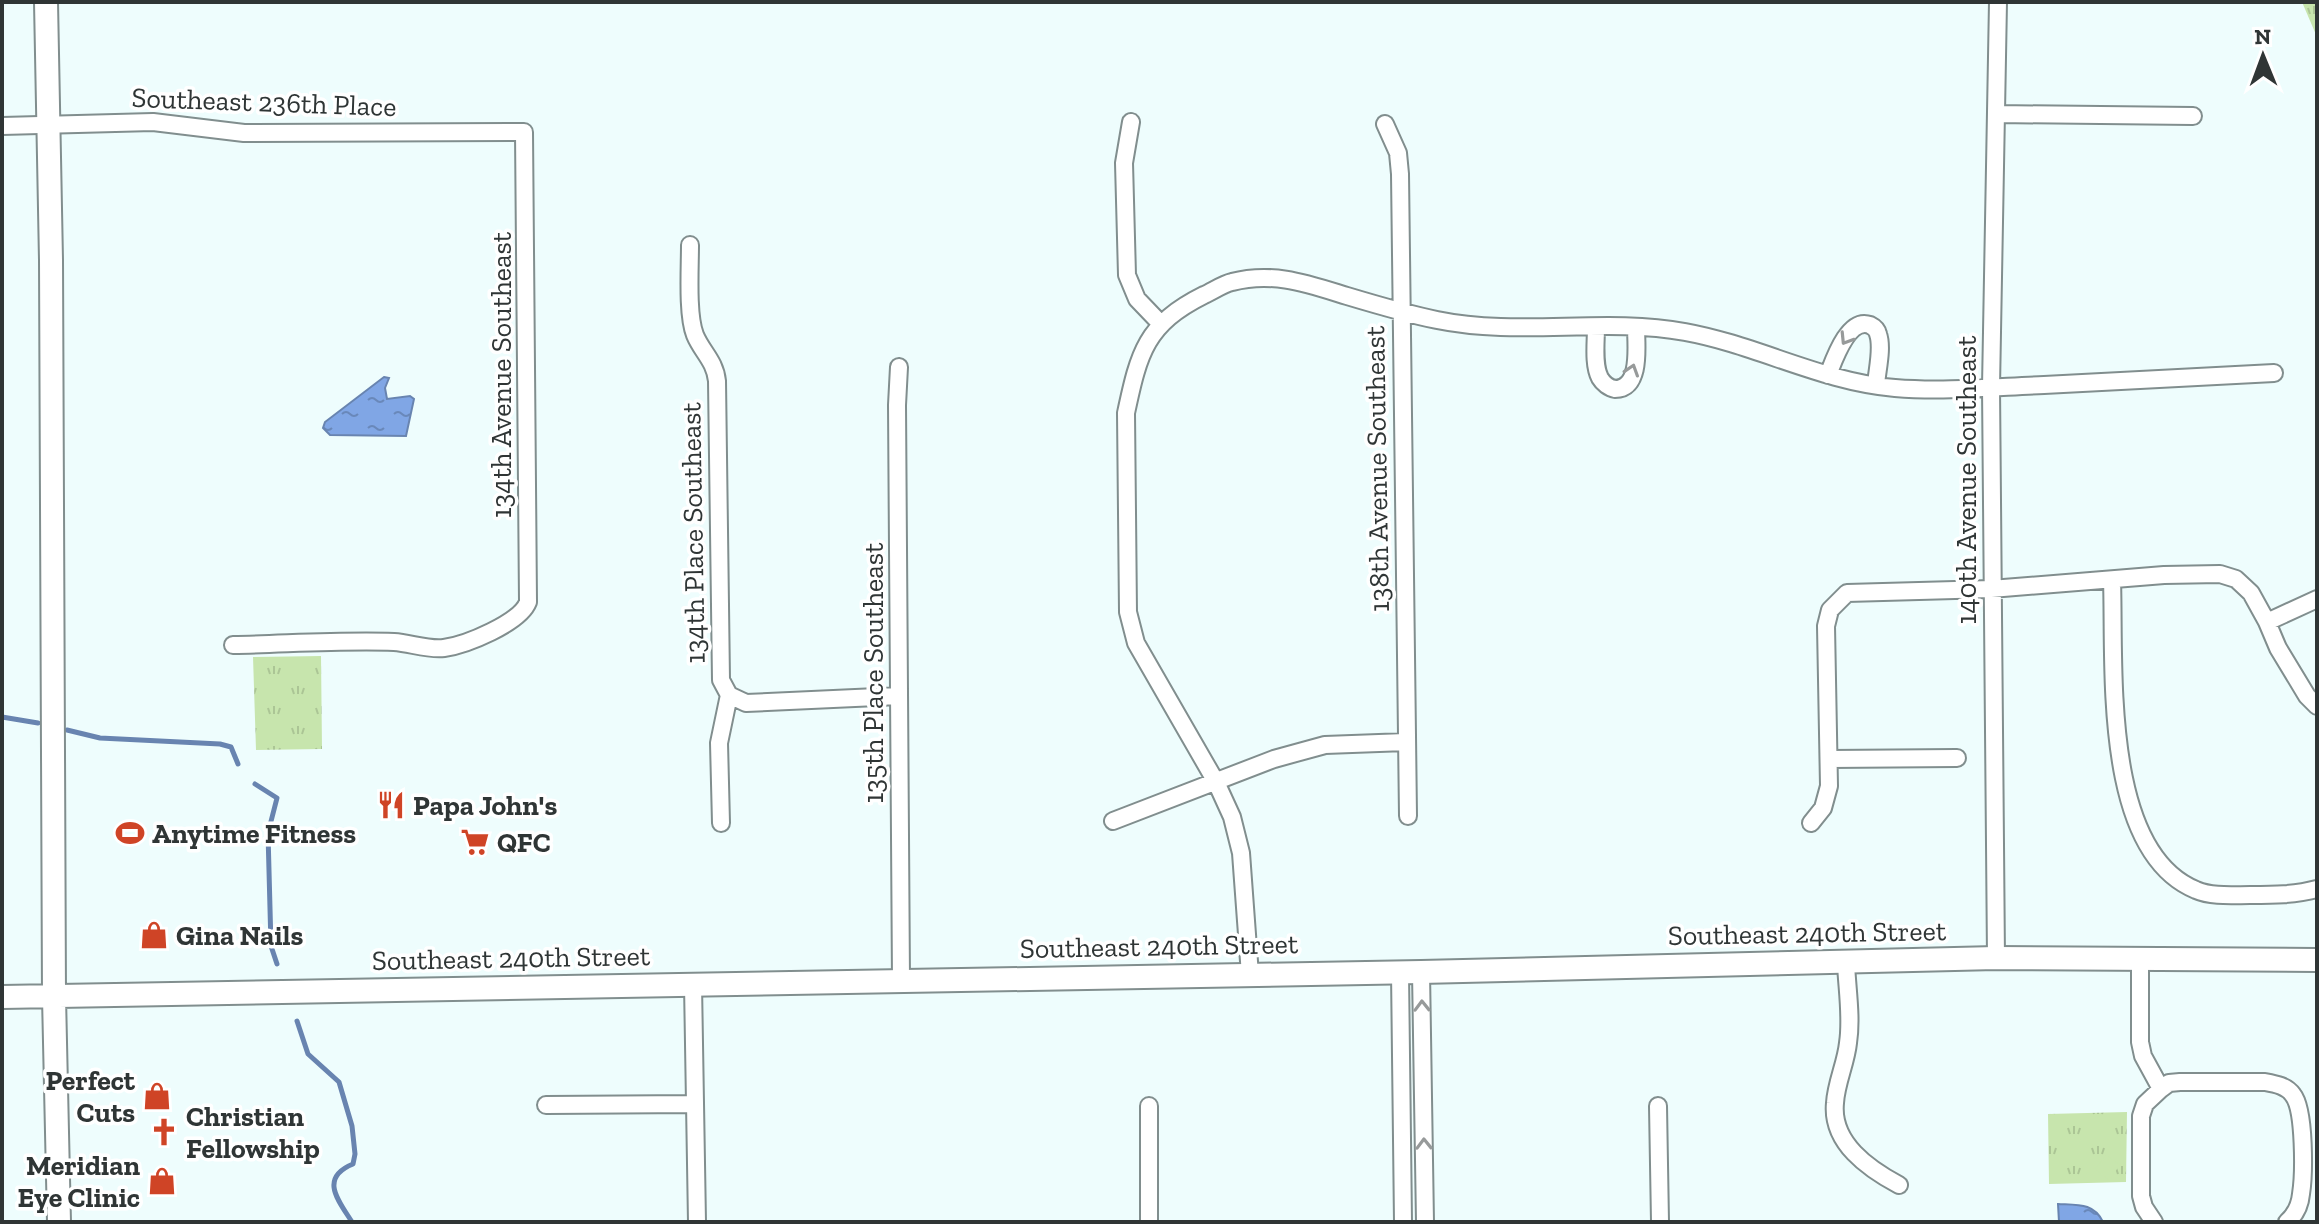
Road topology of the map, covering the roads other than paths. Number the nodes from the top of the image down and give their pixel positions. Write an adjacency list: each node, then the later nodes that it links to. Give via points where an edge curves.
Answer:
1 (46, 2): 8 (main road)
2 (1998, 2): 3 (street, 140th Avenue Southeast)
3 (1997, 114): 4 (street); 19 (street, 140th Avenue Southeast)
4 (2193, 116)
5 (1131, 122): 12 (street, via 1124,163 1127,275 1137,299)
6 (1385, 124): 11 (street, 138th Avenue Southeast, via 1398,153 1400,174)
7 (2, 126): 8 (street, Southeast 236th Place)
8 (48, 126): 9 (street, Southeast 236th Place, via 153,122 244,133); 46 (main road)
9 (524, 132): 24 (street, 134th Avenue Southeast, via 528,602 520,616 443,648 395,642)
10 (690, 245): 25 (street, 134th Place Southeast, via 693,322 716,370 721,680)
11 (1400, 312): 12 (street, via 1300,280 1267,277 1230,282); 13 (street, via 1499,327); 28 (street, 138th Avenue Southeast)
12 (1160, 323): 31 (street, via 1142,353 1126,413 1128,612 1136,643)
13 (1596, 327): 14 (street); 14 (street, one-way to 14, via 1599,377 1616,389 1625,386 1636,366)
14 (1636, 328): 17 (street, via 1723,341)
15 (899, 367): 26 (street, 135th Place Southeast)
16 (2274, 373): 19 (street)
17 (1828, 375): 18 (street); 18 (street, one-way to 17, via 1879,335 1864,324 1843,341)
18 (1876, 385): 19 (street)
19 (1991, 387): 21 (street, 140th Avenue Southeast)
20 (2112, 580): 21 (street); 23 (street, via 2220,574 2236,579 2251,593); 36 (street, via 2117,742 2124,783 2147,845 2168,872 2198,891 2222,896 2296,895)
21 (1991, 589): 30 (street, via 1859,591 1838,600 1826,626); 37 (street, 140th Avenue Southeast)
22 (2317, 599): 23 (street)
23 (2267, 622): 27 (street)
24 (233, 645)
25 (729, 695): 26 (street, via 746,703); 34 (street, 134th Place Southeast, via 719,743)
26 (899, 696): 43 (street, 135th Place Southeast)
27 (2317, 706)
28 (1406, 742): 31 (street, via 1325,745); 32 (street, 138th Avenue Southeast)
29 (1957, 758): 30 (street)
30 (1830, 759): 35 (street, via 1823,808)
31 (1216, 782): 33 (street); 42 (street, via 1241,853)
32 (1408, 816)
33 (1113, 821)
34 (721, 823)
35 (1811, 823)
36 (2317, 889)
37 (1996, 958): 38 (main road, Southeast 240th Street); 40 (main road, Southeast 240th Street)
38 (2140, 959): 39 (main road, Southeast 240th Street); 47 (street, via 2140,1042)
39 (2317, 960)
40 (1846, 963): 41 (main road, Southeast 240th Street); 52 (street, via 1849,1042 1835,1113 1856,1157)
41 (1411, 972): 42 (main road, Southeast 240th Street); 58 (street); 59 (street, one-way to 41)
42 (1250, 975): 43 (main road, Southeast 240th Street)
43 (901, 980): 44 (main road, Southeast 240th Street)
44 (693, 984): 46 (main road, Southeast 240th Street); 48 (street)
45 (2, 997): 46 (main road, Southeast 240th Street)
46 (54, 997): 55 (main road)
47 (2161, 1089): 53 (street, via 2141,1116 2141,1196); 54 (street, via 2180,1082 2265,1082 2292,1092 2302,1117 2302,1194)
48 (695, 1104): 49 (street); 56 (street)
49 (546, 1105)
50 (1149, 1106): 57 (street)
51 (1658, 1106): 60 (street)
52 (1899, 1185)
53 (2152, 1220)
54 (2289, 1220)
55 (59, 1222)
56 (697, 1222)
57 (1149, 1222)
58 (1403, 1222)
59 (1425, 1222)
60 (1660, 1222)

